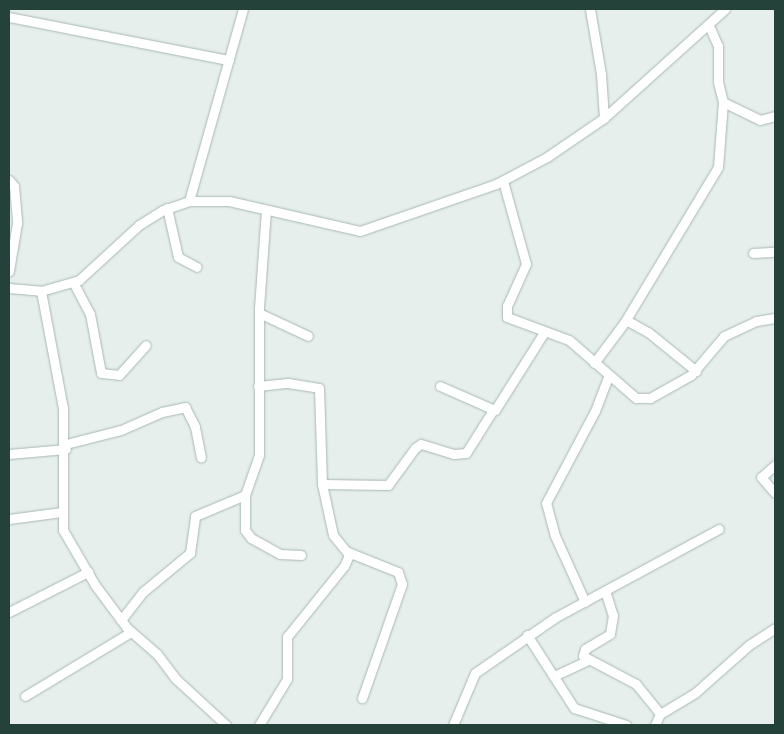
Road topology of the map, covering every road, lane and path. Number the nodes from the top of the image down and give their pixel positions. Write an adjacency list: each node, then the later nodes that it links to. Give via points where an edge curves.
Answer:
1 (24, 9): 6 (street)
2 (242, 9): 8 (street)
3 (590, 9): 11 (street, via 601,74)
4 (725, 9): 7 (street)
5 (9, 17): 6 (street)
6 (20, 18): 8 (street)
7 (709, 26): 9 (street, via 718,46 718,82); 11 (street)
8 (229, 60): 14 (street)
9 (723, 102): 10 (street, via 760,120); 26 (street, via 719,158 713,179)
10 (775, 116)
11 (604, 118): 13 (street, via 548,157)
12 (9, 180): 20 (street, via 14,186 17,223)
13 (503, 181): 16 (street, via 360,230); 27 (street, via 526,264 507,306 508,317)
14 (189, 201): 15 (street); 16 (street, via 216,199)
15 (167, 208): 19 (street, via 178,257); 21 (street, via 138,225 88,273)
16 (266, 210): 24 (street)
17 (753, 252): 18 (street)
18 (775, 252)
19 (197, 267)
20 (9, 271)
21 (73, 282): 23 (street); 29 (street, via 90,314 101,373 119,375)
22 (9, 288): 23 (street)
23 (41, 291): 36 (street, via 62,397)
24 (259, 313): 28 (street); 33 (street)
25 (775, 318): 31 (street, via 756,321 724,336)
26 (626, 320): 30 (street); 31 (street, via 648,332)
27 (545, 331): 30 (street, via 569,340); 35 (street)
28 (308, 336)
29 (146, 345)
30 (594, 363): 32 (street)
31 (696, 371): 32 (street, via 642,399)
32 (608, 377): 50 (street, via 595,410 546,503 555,536)
33 (258, 386): 40 (street, via 288,383 320,388); 42 (street, via 259,455)
34 (440, 386): 35 (street)
35 (493, 410): 40 (street, via 466,453 454,454 422,444 415,448 388,485)
36 (66, 446): 37 (street); 38 (street, via 185,407 195,427); 43 (street)
37 (9, 454)
38 (201, 457)
39 (775, 465): 41 (street, via 761,477)
40 (322, 484): 46 (street, via 333,535)
41 (775, 493)
42 (245, 495): 47 (street, via 247,535 280,554); 52 (street, via 196,516 190,553 144,591)
43 (62, 512): 44 (street); 48 (street, via 63,530)
44 (9, 519)
45 (719, 529): 49 (street)
46 (348, 552): 59 (street, via 398,572 402,584); 62 (street, via 344,566 287,637 287,679)
47 (302, 554)
48 (88, 572): 51 (street); 52 (street)
49 (605, 591): 50 (street); 56 (street, via 613,625 605,641 585,650)
50 (585, 602): 55 (street)
51 (9, 612)
52 (121, 620): 54 (street)
53 (775, 628): 60 (street, via 748,645 696,693)
54 (131, 632): 58 (street); 61 (street)
55 (527, 635): 57 (street); 63 (street, via 475,672)
56 (586, 661): 57 (street); 60 (street, via 636,684)
57 (554, 676): 64 (street, via 557,687 578,711)
58 (25, 696)
59 (362, 698)
60 (660, 714): 65 (street)
61 (226, 725)
62 (259, 725)
63 (453, 725)
64 (626, 725)
65 (655, 725)

